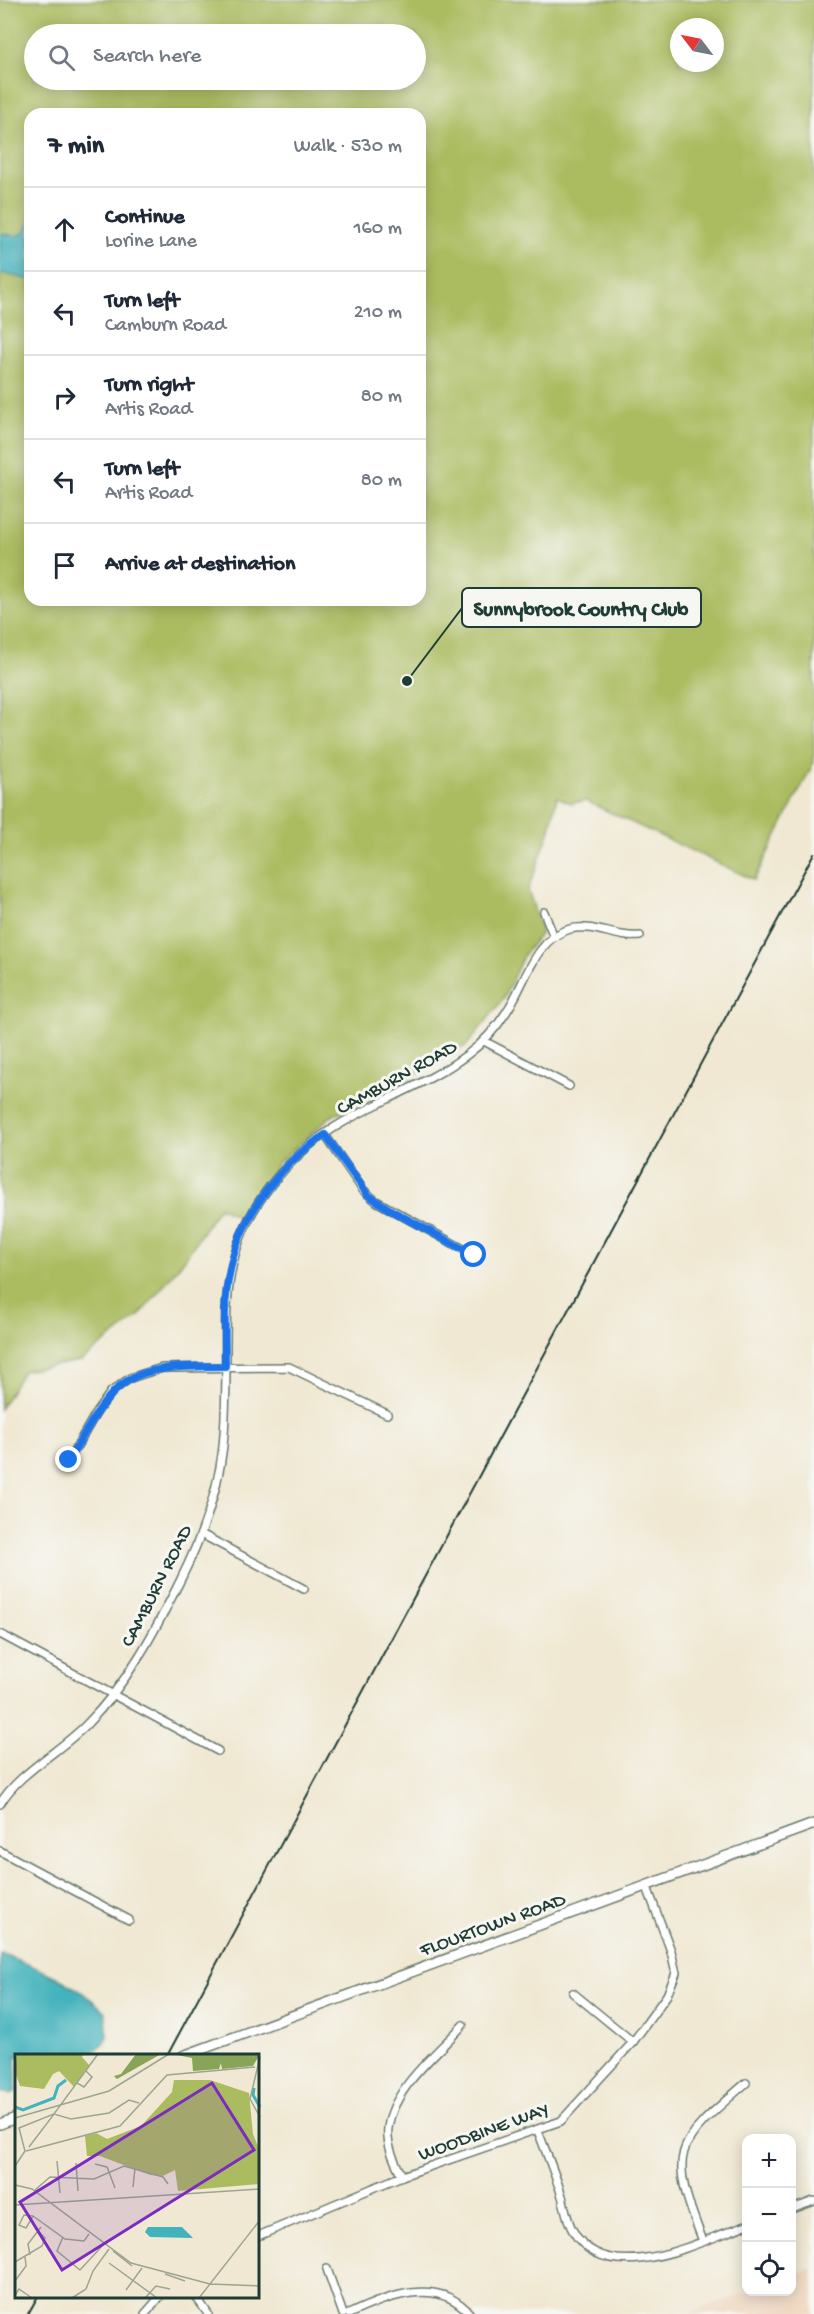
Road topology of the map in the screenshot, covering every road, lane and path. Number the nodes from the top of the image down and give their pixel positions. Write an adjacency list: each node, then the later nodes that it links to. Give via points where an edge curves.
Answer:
1 (544, 912): 3 (street)
2 (640, 936): 3 (street, via 576,928)
3 (554, 937): 4 (street, CAMBURN ROAD, via 538,955 505,1014)
4 (483, 1041): 5 (street); 6 (street, CAMBURN ROAD, via 445,1070)
5 (568, 1086)
6 (325, 1135): 7 (street, via 368,1195); 8 (street, CAMBURN ROAD, via 305,1149 267,1190 244,1231 227,1288)
7 (474, 1255)
8 (225, 1366): 9 (street, via 289,1367); 10 (street, via 168,1367 130,1378 106,1399); 11 (street, CAMBURN ROAD, via 222,1450)
9 (387, 1414)
10 (69, 1460)
11 (201, 1534): 12 (street); 14 (street, CAMBURN ROAD, via 163,1613)
12 (304, 1589)
13 (0, 1634): 14 (street)
14 (113, 1694): 15 (street); 16 (street, CAMBURN ROAD, via 87,1724)
15 (218, 1751)
16 (0, 1804)
17 (814, 1824): 19 (main road, FLOURTOWN ROAD)
18 (0, 1851): 20 (street)
19 (647, 1887): 23 (street, WOODBINE WAY, via 672,1951 676,1973 667,1995); 24 (main road, FLOURTOWN ROAD)
20 (129, 1920)
21 (573, 1993): 23 (street)
22 (463, 2025): 29 (street, via 397,2100 388,2130 392,2154)
23 (633, 2042): 28 (street, WOODBINE WAY, via 561,2121)
24 (188, 2054)
25 (746, 2083): 34 (street, via 706,2118 680,2156 686,2198)
26 (15, 2118): 27 (main road)
27 (0, 2124)
28 (538, 2131): 29 (street, WOODBINE WAY); 34 (street, via 572,2231 599,2256 631,2261)
29 (402, 2176): 33 (street, WOODBINE WAY)
30 (814, 2201): 31 (street)
31 (796, 2208)
32 (742, 2227): 34 (street)
33 (260, 2235)
34 (703, 2241)
35 (327, 2269): 40 (street)
36 (158, 2299): 38 (street)
37 (198, 2299): 39 (street)
38 (145, 2314)
39 (208, 2314)
40 (343, 2314)
41 (348, 2314): 42 (street, via 384,2299 420,2292 439,2293)
42 (470, 2314)

